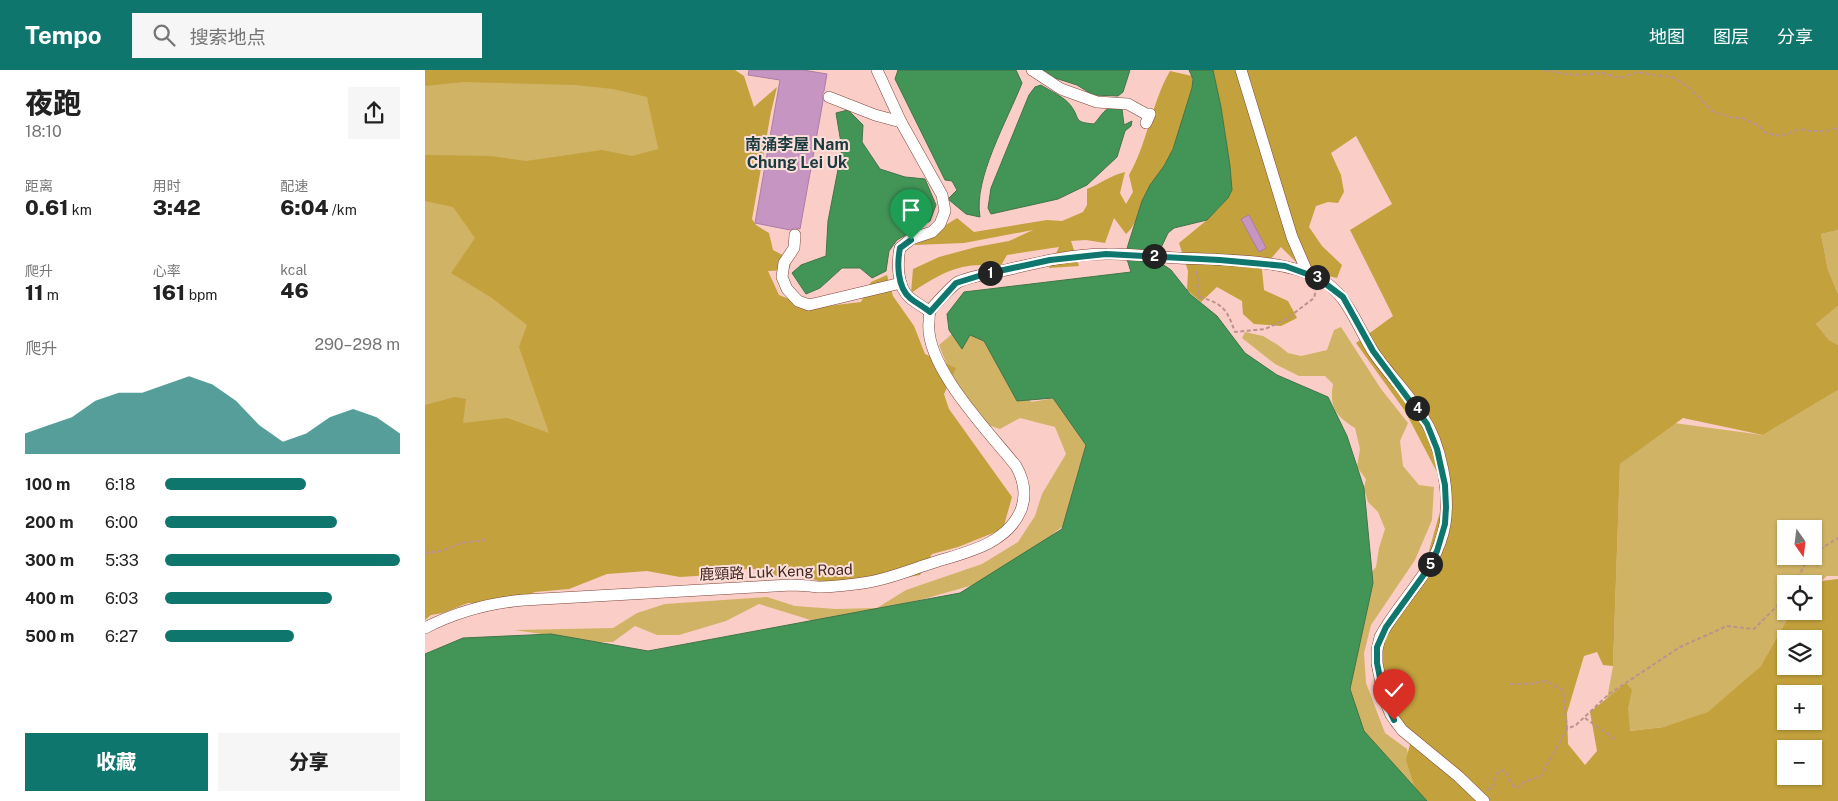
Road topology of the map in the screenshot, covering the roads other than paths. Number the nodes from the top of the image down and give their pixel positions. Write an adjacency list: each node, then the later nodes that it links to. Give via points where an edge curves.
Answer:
1 (877, 70): 5 (street)
2 (1032, 70): 6 (street, via 1061,89 1097,102 1128,104 1150,114)
3 (1241, 70): 8 (street, via 1292,237)
4 (829, 97): 5 (street)
5 (901, 122): 9 (street, via 942,195 945,211 940,224 932,232 900,248)
6 (1147, 123)
7 (795, 235): 9 (street, via 794,248 784,263 782,278 798,301 809,305)
8 (1313, 276): 10 (street, via 1285,266 1106,254 1050,260 956,283); 12 (street, via 1343,297 1373,351 1424,419 1437,449 1446,493 1443,534 1429,566 1383,632 1378,642 1377,659 1384,698 1394,720)
9 (901, 283): 10 (street, via 908,297)
10 (930, 312): 11 (street, 鹿頸路 Luk Keng Road, via 928,331 941,365 971,413 1016,466 1023,482 1024,497 1019,514 997,539 869,582 827,587 791,585 516,600 457,613)
11 (425, 628)
12 (1480, 797)

